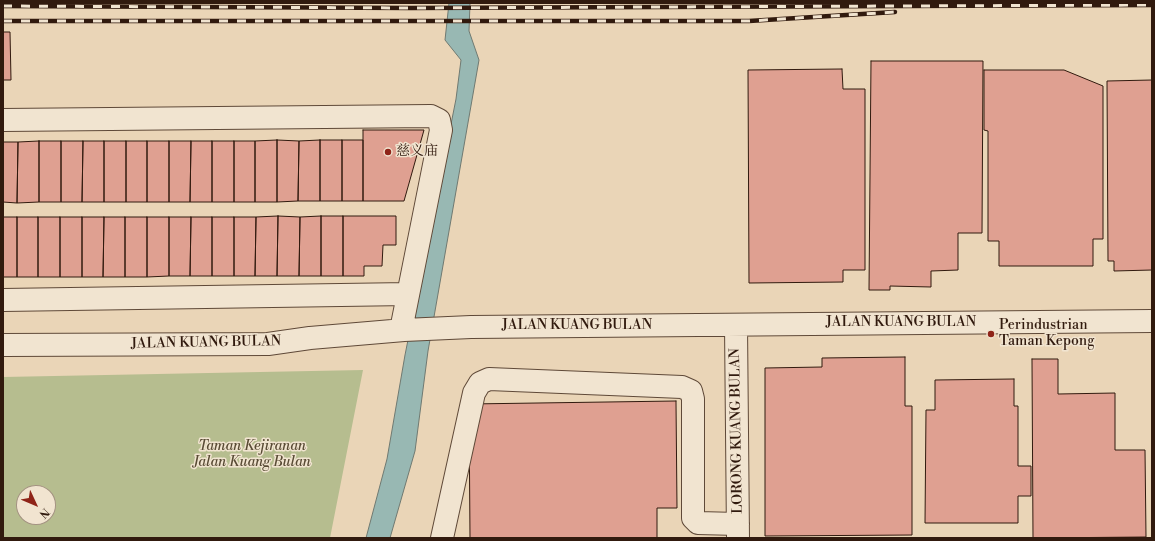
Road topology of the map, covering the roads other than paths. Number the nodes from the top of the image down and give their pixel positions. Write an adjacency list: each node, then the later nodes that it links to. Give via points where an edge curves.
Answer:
1 (3, 120): 2 (street, via 431,116 439,120 441,130)
2 (408, 294): 3 (street); 6 (street)
3 (3, 300)
4 (1152, 321): 5 (street, JALAN KUANG BULAN)
5 (736, 325): 6 (street, JALAN KUANG BULAN, via 471,326); 8 (street, LORONG KUANG BULAN)
6 (403, 330): 7 (street, JALAN KUANG BULAN, via 268,344)
7 (3, 345)
8 (738, 531): 9 (street, via 698,523 693,518 691,391 682,387 489,379 480,383 474,393)
9 (442, 538)

